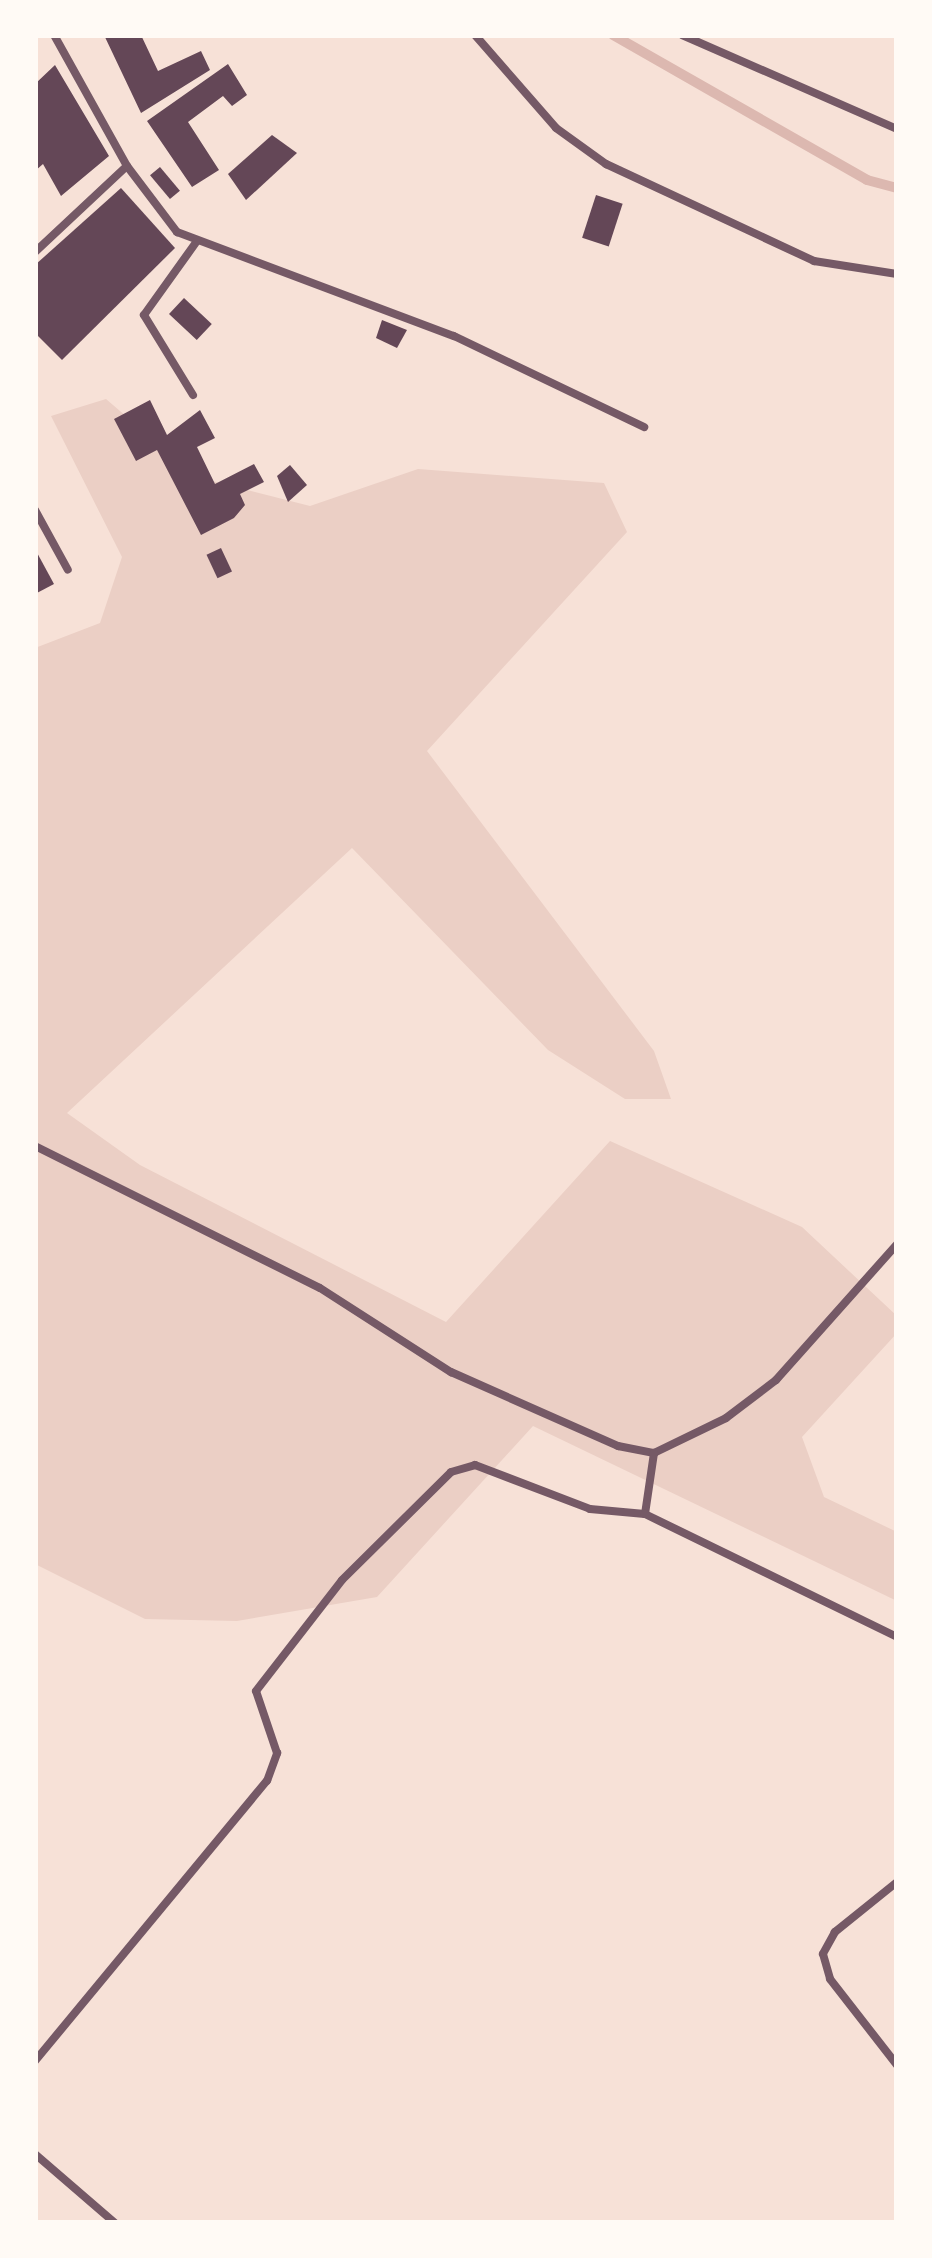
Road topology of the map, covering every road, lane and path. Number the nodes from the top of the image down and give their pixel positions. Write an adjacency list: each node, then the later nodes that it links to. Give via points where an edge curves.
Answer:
1 (54, 35): 5 (lane)
2 (476, 35): 8 (lane, via 556,128 606,164 814,261)
3 (682, 35): 4 (lane)
4 (897, 129)
5 (127, 166): 6 (lane, via 151,204); 7 (lane)
6 (197, 241): 9 (lane, via 144,315); 10 (lane, via 454,336)
7 (35, 252)
8 (897, 274)
9 (193, 395)
10 (644, 427)
11 (35, 510): 12 (lane)
12 (68, 570)
13 (35, 1146): 15 (lane, via 320,1288 451,1372 618,1446)
14 (897, 1244): 15 (lane, via 776,1380 726,1418)
15 (654, 1452): 16 (lane)
16 (645, 1514): 17 (lane); 19 (lane, via 590,1509 476,1465 450,1472 342,1580 256,1691 277,1753 266,1781)
17 (897, 1638)
18 (897, 1882): 20 (lane, via 835,1932 823,1954 830,1979)
19 (35, 2061)
20 (897, 2064)
21 (35, 2154): 22 (lane)
22 (114, 2223)

